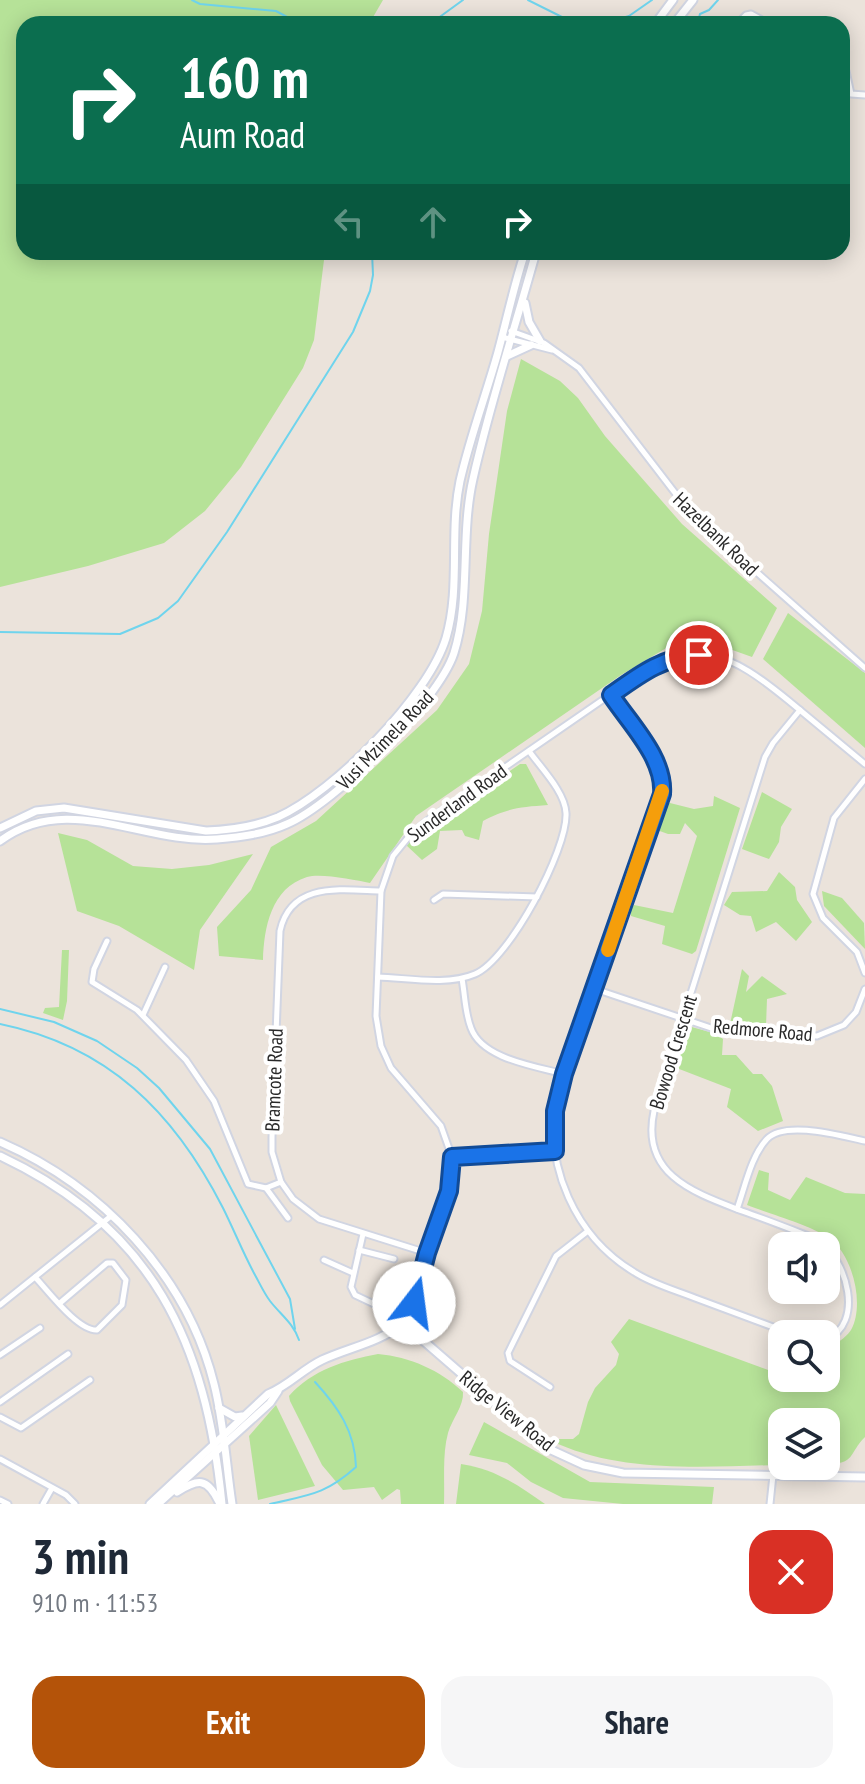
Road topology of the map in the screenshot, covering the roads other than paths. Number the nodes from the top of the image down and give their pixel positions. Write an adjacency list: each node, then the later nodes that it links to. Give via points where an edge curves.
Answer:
1 (693, 0): 2 (main road)
2 (680, 16)
3 (523, 260): 6 (main road, Vusi Mzimela Road)
4 (534, 260): 5 (main road, Vusi Mzimela Road)
5 (524, 297): 7 (main road, Vusi Mzimela Road); 8 (main road)
6 (503, 333): 7 (street, Hazelbank Road); 18 (main road, Vusi Mzimela Road, via 460,483 454,596 446,638 425,684 386,728 317,793 256,825 194,830 64,808 36,811)
7 (513, 336): 8 (street, Hazelbank Road); 9 (street, Hazelbank Road); 11 (main road, Vusi Mzimela Road)
8 (540, 341): 10 (street, Hazelbank Road)
9 (531, 345): 10 (street, Hazelbank Road); 11 (main road)
10 (553, 350): 12 (street, Hazelbank Road, via 588,378 692,515)
11 (507, 356): 19 (main road, Vusi Mzimela Road, via 469,503 455,651 427,701 364,765 290,823 255,834 205,840 56,818 33,822)
12 (865, 668)
13 (611, 695): 14 (street, Sunderland Road, via 665,661 711,656 745,667); 15 (street, Sunderland Road); 28 (street, via 656,763 663,788)
14 (800, 710): 16 (street, Sunderland Road); 31 (street, Bowood Crescent, via 765,757)
15 (529, 751): 20 (street, Sunderland Road, via 411,834 393,856); 21 (street, via 566,812 563,834)
16 (865, 764)
17 (865, 779): 25 (street, via 834,818 813,894 823,918 857,952)
18 (0, 828)
19 (0, 841)
20 (381, 891): 26 (street, Sunderland Road); 38 (street, Bramcote Road, via 312,893 294,903 281,925 272,1152)
21 (537, 897): 22 (street, via 443,894); 27 (street, via 496,960)
22 (434, 900)
23 (107, 941): 30 (street, via 92,982)
24 (165, 967): 30 (street)
25 (865, 973)
26 (378, 977): 27 (street); 37 (street, Sunderland Road, via 377,1032 386,1057 441,1126)
27 (462, 979): 32 (street, via 471,1028 480,1045)
28 (595, 989): 31 (street, Redmore Road); 32 (street)
29 (865, 989): 31 (street, Redmore Road, via 850,1019 817,1036 724,1031)
30 (143, 1015): 39 (street, via 208,1090 247,1182)
31 (683, 1018): 40 (street, Bowood Crescent, via 654,1111 653,1142 677,1181)
32 (564, 1074): 35 (street, via 555,1111)
33 (865, 1141): 40 (street, via 788,1129 775,1133 761,1147)
34 (0, 1142): 41 (main road, via 54,1169)
35 (555, 1151): 37 (street); 44 (street, via 568,1197)
36 (0, 1156): 43 (main road, via 55,1185)
37 (452, 1157): 47 (street, via 449,1191)
38 (281, 1182): 39 (street); 45 (street, Bramcote Road, via 311,1215)
39 (266, 1188): 42 (street)
40 (737, 1209): 58 (street, Bowood Crescent, via 831,1249 849,1292 850,1317)
41 (112, 1215): 43 (street); 65 (main road, via 152,1260 187,1314)
42 (288, 1218)
43 (102, 1224): 51 (street); 69 (main road, via 144,1268 181,1329 202,1385)
44 (588, 1231): 56 (street, via 646,1279); 62 (street, via 556,1256 508,1353 510,1361)
45 (363, 1234): 46 (street); 47 (street, Bramcote Road)
46 (359, 1250): 48 (street); 50 (street)
47 (427, 1253): 55 (street)
48 (394, 1259)
49 (324, 1260): 50 (street)
50 (353, 1273): 53 (street, via 352,1291)
51 (35, 1277): 52 (street); 54 (street)
52 (60, 1303): 52 (street, via 86,1329 97,1330 122,1305 126,1280 113,1263 107,1263)
53 (374, 1304)
54 (0, 1305)
55 (403, 1323): 63 (main road, via 378,1340 320,1361); 73 (main road, Ridge View Road, via 534,1438 564,1457 623,1473)
56 (768, 1325)
57 (40, 1328): 60 (street)
58 (840, 1332)
59 (68, 1354): 64 (street)
60 (0, 1355)
61 (90, 1380): 67 (street, via 21,1428)
62 (550, 1387)
63 (278, 1391): 66 (main road); 70 (main road)
64 (0, 1402)
65 (219, 1408): 66 (main road); 68 (main road)
66 (243, 1416): 68 (main road)
67 (0, 1417)
68 (224, 1433): 69 (main road); 70 (main road)
69 (214, 1443): 71 (main road); 82 (main road)
70 (224, 1445): 71 (main road); 85 (main road)
71 (215, 1453): 83 (main road); 84 (main road)
72 (0, 1459): 77 (street)
73 (768, 1474)
74 (840, 1476): 75 (main road, Ridge View Road)
75 (865, 1477)
76 (772, 1480): 86 (street)
77 (52, 1488): 80 (street); 81 (street)
78 (0, 1500): 79 (street)
79 (8, 1504)
80 (43, 1504)
81 (75, 1504)
82 (150, 1504)
83 (158, 1504): 84 (main road, via 204,1482)
84 (221, 1504)
85 (232, 1504)
86 (770, 1504)

